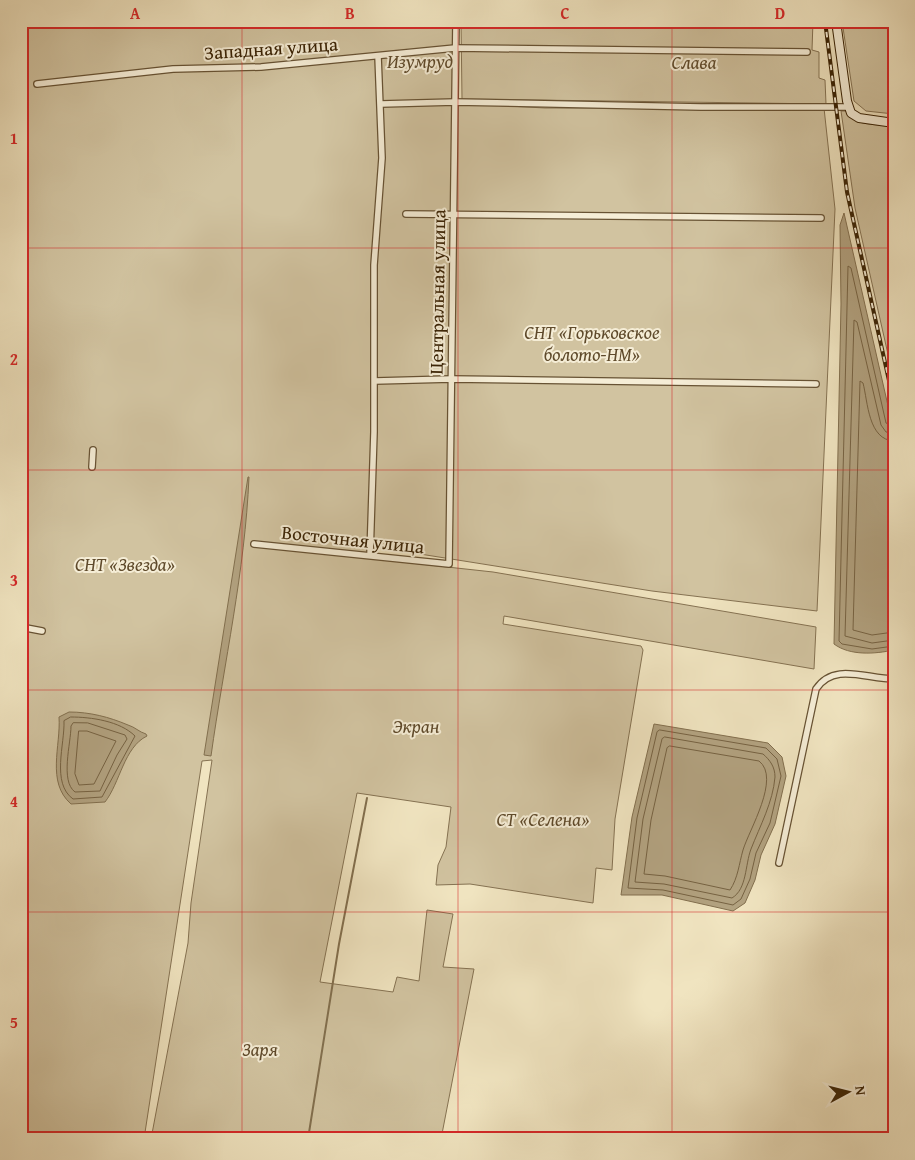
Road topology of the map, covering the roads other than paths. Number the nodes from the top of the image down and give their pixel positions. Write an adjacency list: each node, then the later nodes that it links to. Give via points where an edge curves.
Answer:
1 (32, 21): 4 (street)
2 (456, 21): 5 (street, Центральная улица)
3 (836, 21): 11 (street)
4 (21, 23)
5 (455, 48): 6 (street, Западная улица); 7 (street, Западная улица); 9 (street, Центральная улица)
6 (807, 52)
7 (378, 56): 8 (street, Западная улица, via 261,67 173,69); 10 (street)
8 (38, 84)
9 (455, 102): 10 (street); 11 (street); 14 (street, Центральная улица)
10 (381, 104): 17 (street, via 382,158 373,281)
11 (848, 107): 12 (street, via 859,118)
12 (894, 123)
13 (406, 214): 14 (street)
14 (453, 214): 15 (street); 16 (street, Центральная улица)
15 (821, 218)
16 (451, 379): 17 (street); 18 (street); 23 (street, Центральная улица)
17 (375, 380): 22 (street)
18 (816, 384)
19 (93, 450): 20 (street)
20 (92, 466)
21 (254, 544): 22 (street, Восточная улица)
22 (370, 555): 23 (street, Восточная улица)
23 (449, 564)
24 (21, 627): 25 (street)
25 (42, 631)
26 (894, 679): 27 (street, via 831,674 822,680 816,690)
27 (779, 863)

